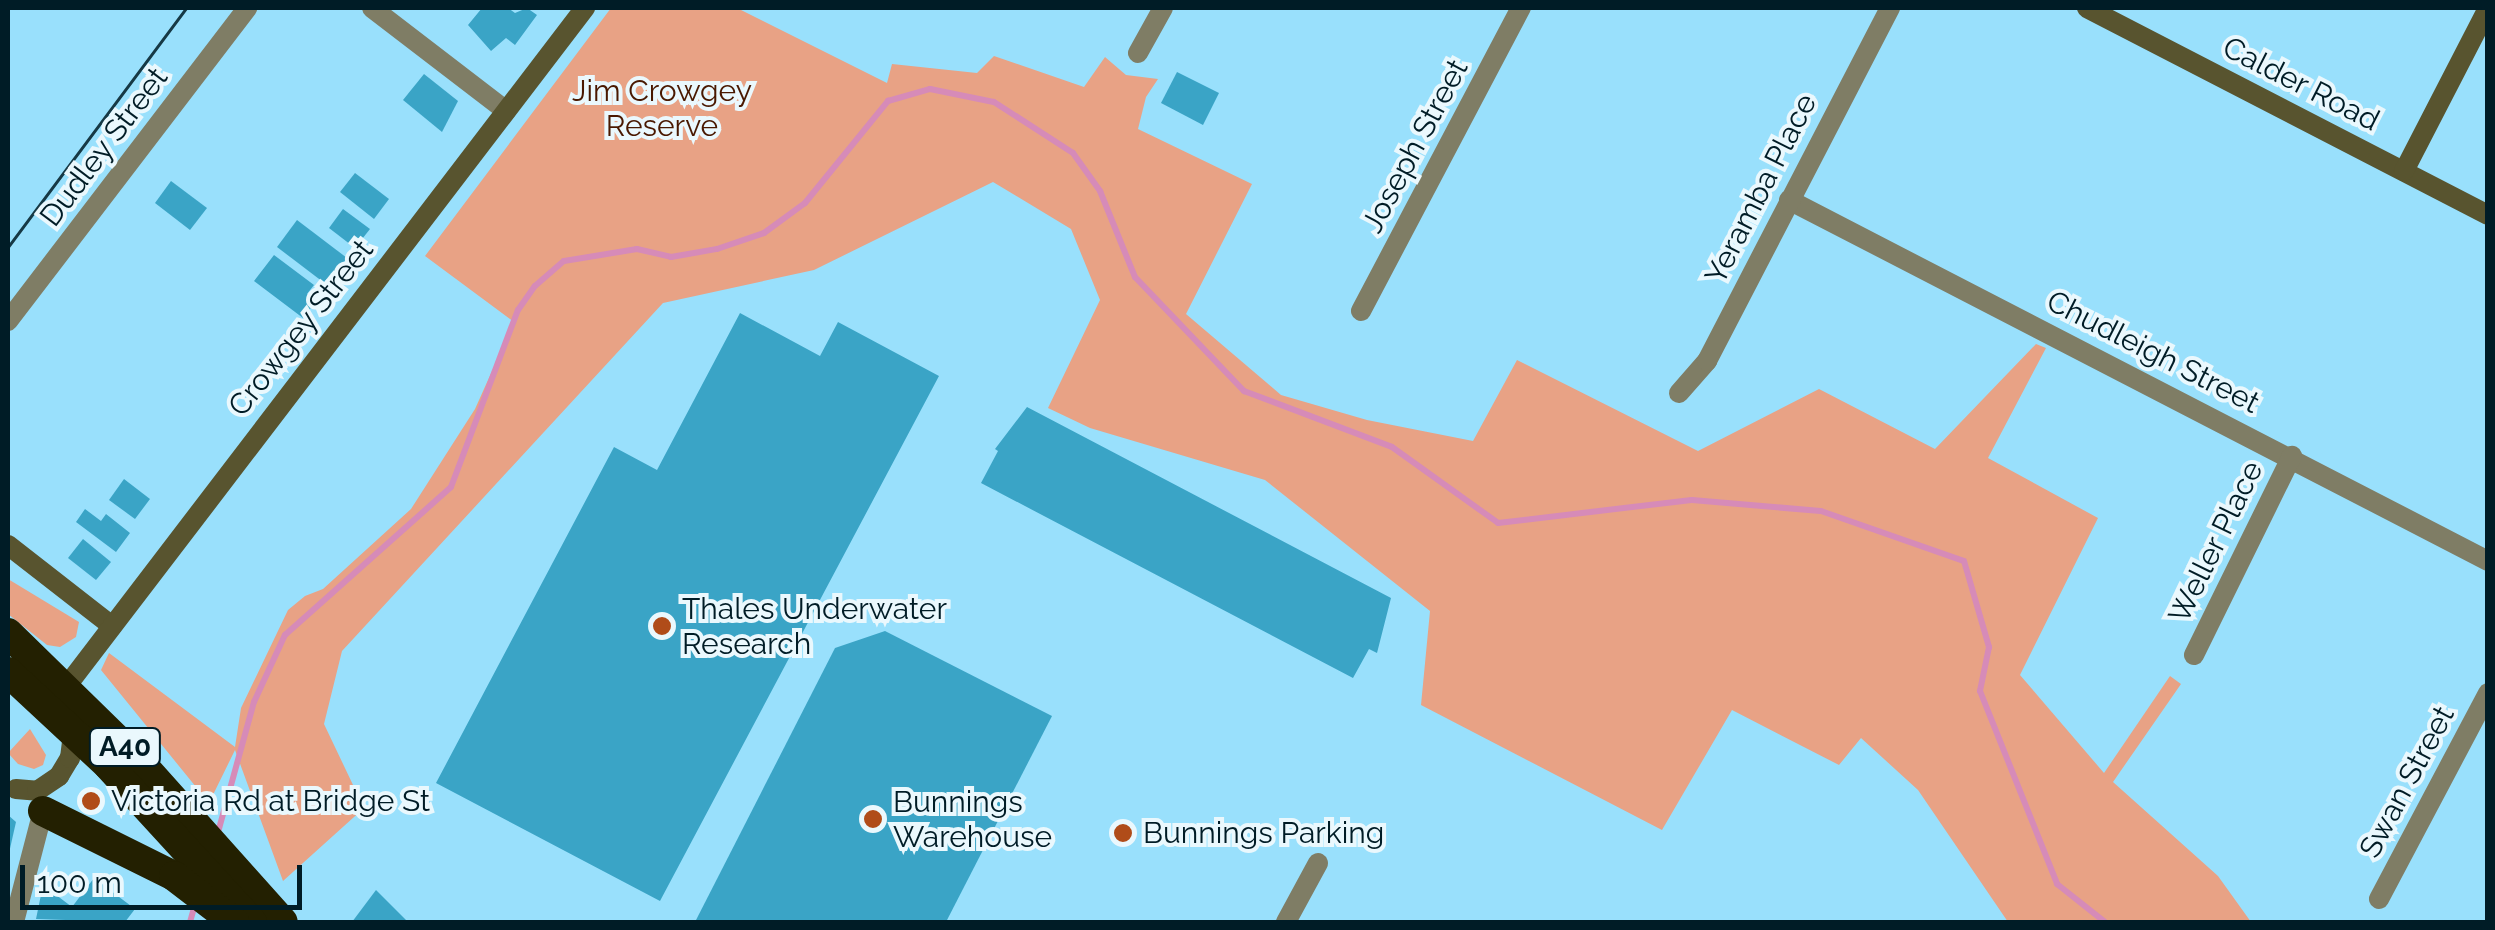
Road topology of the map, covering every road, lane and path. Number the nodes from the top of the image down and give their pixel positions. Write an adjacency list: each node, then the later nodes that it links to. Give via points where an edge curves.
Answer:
1 (247, 8): 15 (street, Dudley Street)
2 (372, 8): 10 (street)
3 (585, 8): 10 (street, Crowgey Street)
4 (1162, 8): 9 (street)
5 (1521, 8): 14 (street, Joseph Street)
6 (1890, 8): 12 (street, Yeramba Place)
7 (2087, 8): 11 (street, Calder Road)
8 (2488, 8): 11 (street)
9 (1138, 53)
10 (506, 111): 20 (street, Crowgey Street)
11 (2404, 172): 13 (street, Calder Road)
12 (1789, 200): 16 (street, Yeramba Place, via 1706,361); 17 (street, Chudleigh Street)
13 (2488, 214)
14 (1361, 312)
15 (8, 322)
16 (1679, 393)
17 (2292, 456): 19 (street, Chudleigh Street); 22 (street, Weller Place)
18 (8, 545): 20 (street)
19 (2488, 561)
20 (112, 626): 24 (street, Crowgey Street)
21 (8, 633): 24 (highway, A40)
22 (2194, 655)
23 (8, 672): 26 (highway, A40)
24 (66, 687): 29 (highway, A40)
25 (2488, 693): 31 (street, Swan Street)
26 (73, 734): 28 (street, via 66,768); 29 (highway, A40)
27 (12, 785): 28 (street)
28 (43, 801): 32 (highway); 33 (street)
29 (178, 821): 32 (highway, A40)
30 (1318, 863): 35 (street)
31 (2379, 899)
32 (235, 905): 34 (highway, A40)
33 (12, 913)
34 (283, 922)
35 (1286, 922)

